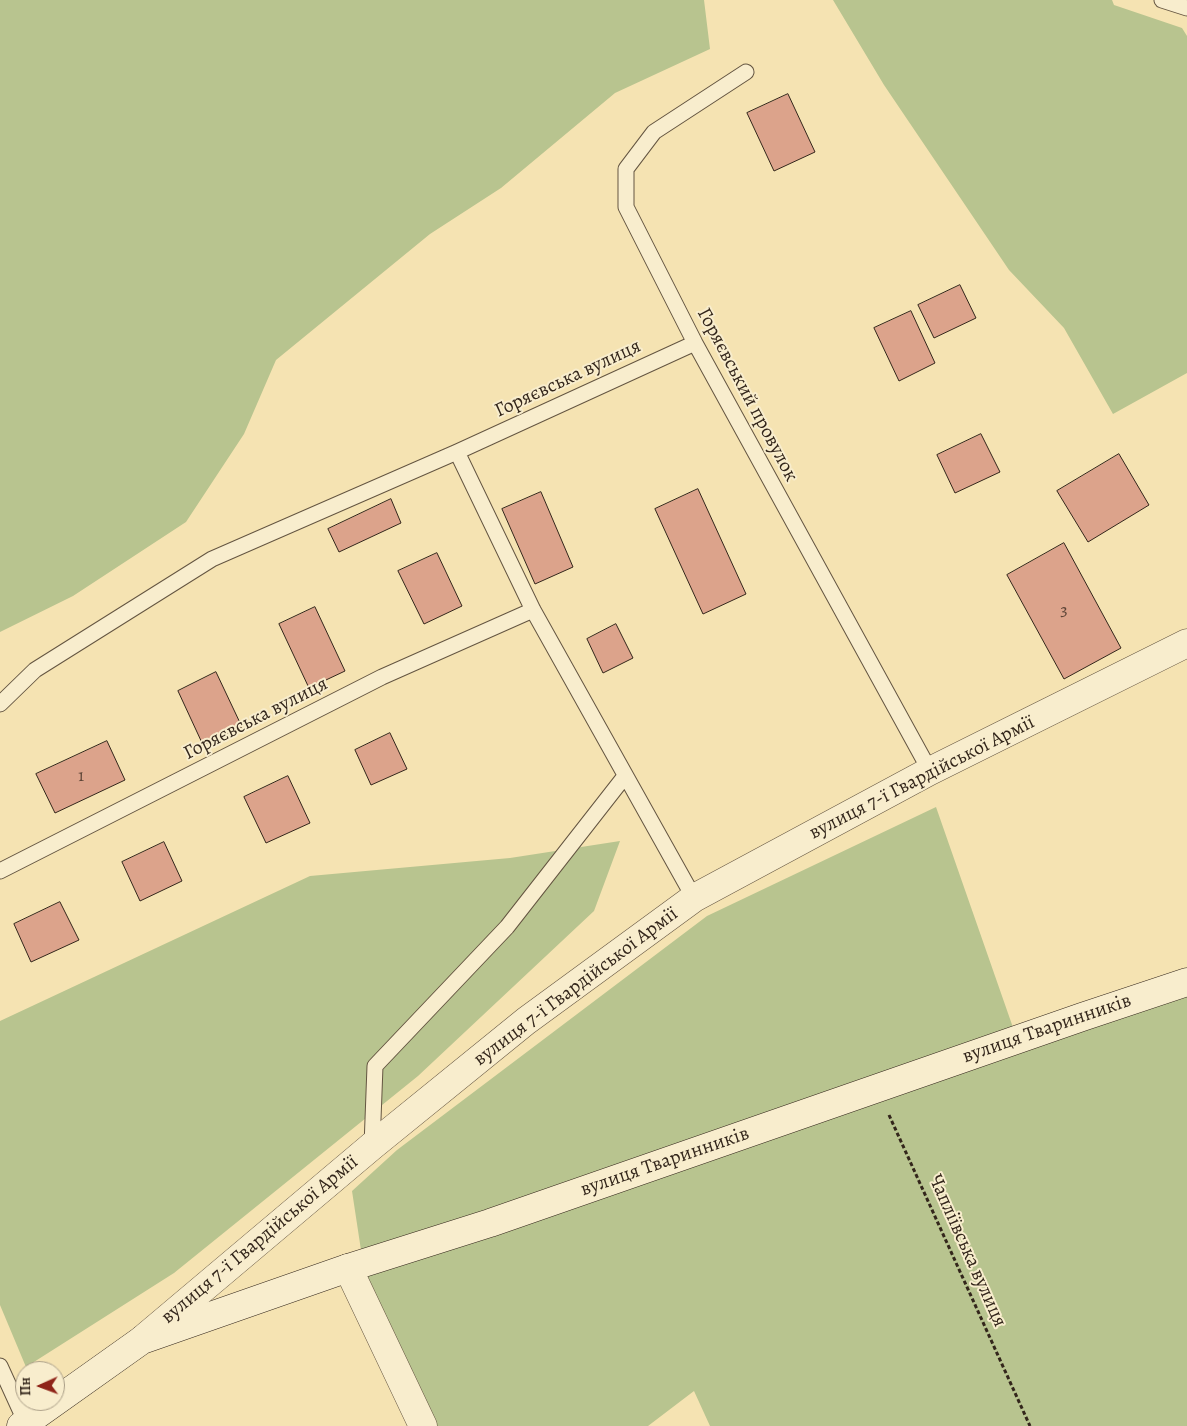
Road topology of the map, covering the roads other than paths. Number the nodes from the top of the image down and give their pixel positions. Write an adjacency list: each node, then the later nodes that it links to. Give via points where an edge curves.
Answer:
1 (1162, 0): 2 (lane)
2 (1187, 8)
3 (746, 72): 4 (lane, Горяєвський провулок, via 654,132 626,169 626,207)
4 (695, 343): 5 (lane, Горяєвська вулиця); 9 (lane, Горяєвський провулок)
5 (457, 452): 6 (lane); 8 (lane, Горяєвська вулиця, via 212,559 35,670)
6 (533, 610): 10 (lane); 11 (lane, Горяєвська вулиця, via 382,677)
7 (1187, 643): 9 (street, вулиця 7-ї Гвардійської Армії)
8 (0, 704)
9 (930, 771): 12 (street, вулиця 7-ї Гвардійської Армії)
10 (625, 776): 12 (lane); 14 (lane, via 506,927 375,1066)
11 (0, 871)
12 (694, 898): 14 (street, вулиця 7-ї Гвардійської Армії, via 526,1021)
13 (1187, 982): 15 (street, вулиця Тваринників, via 490,1223)
14 (372, 1146): 16 (street, вулиця 7-ї Гвардійської Армії)
15 (348, 1268): 16 (street, вулиця Тваринників); 19 (street)
16 (142, 1340): 18 (street, вулиця 7-ї Гвардійської Армії)
17 (0, 1366): 18 (lane)
18 (24, 1424)
19 (424, 1426)

